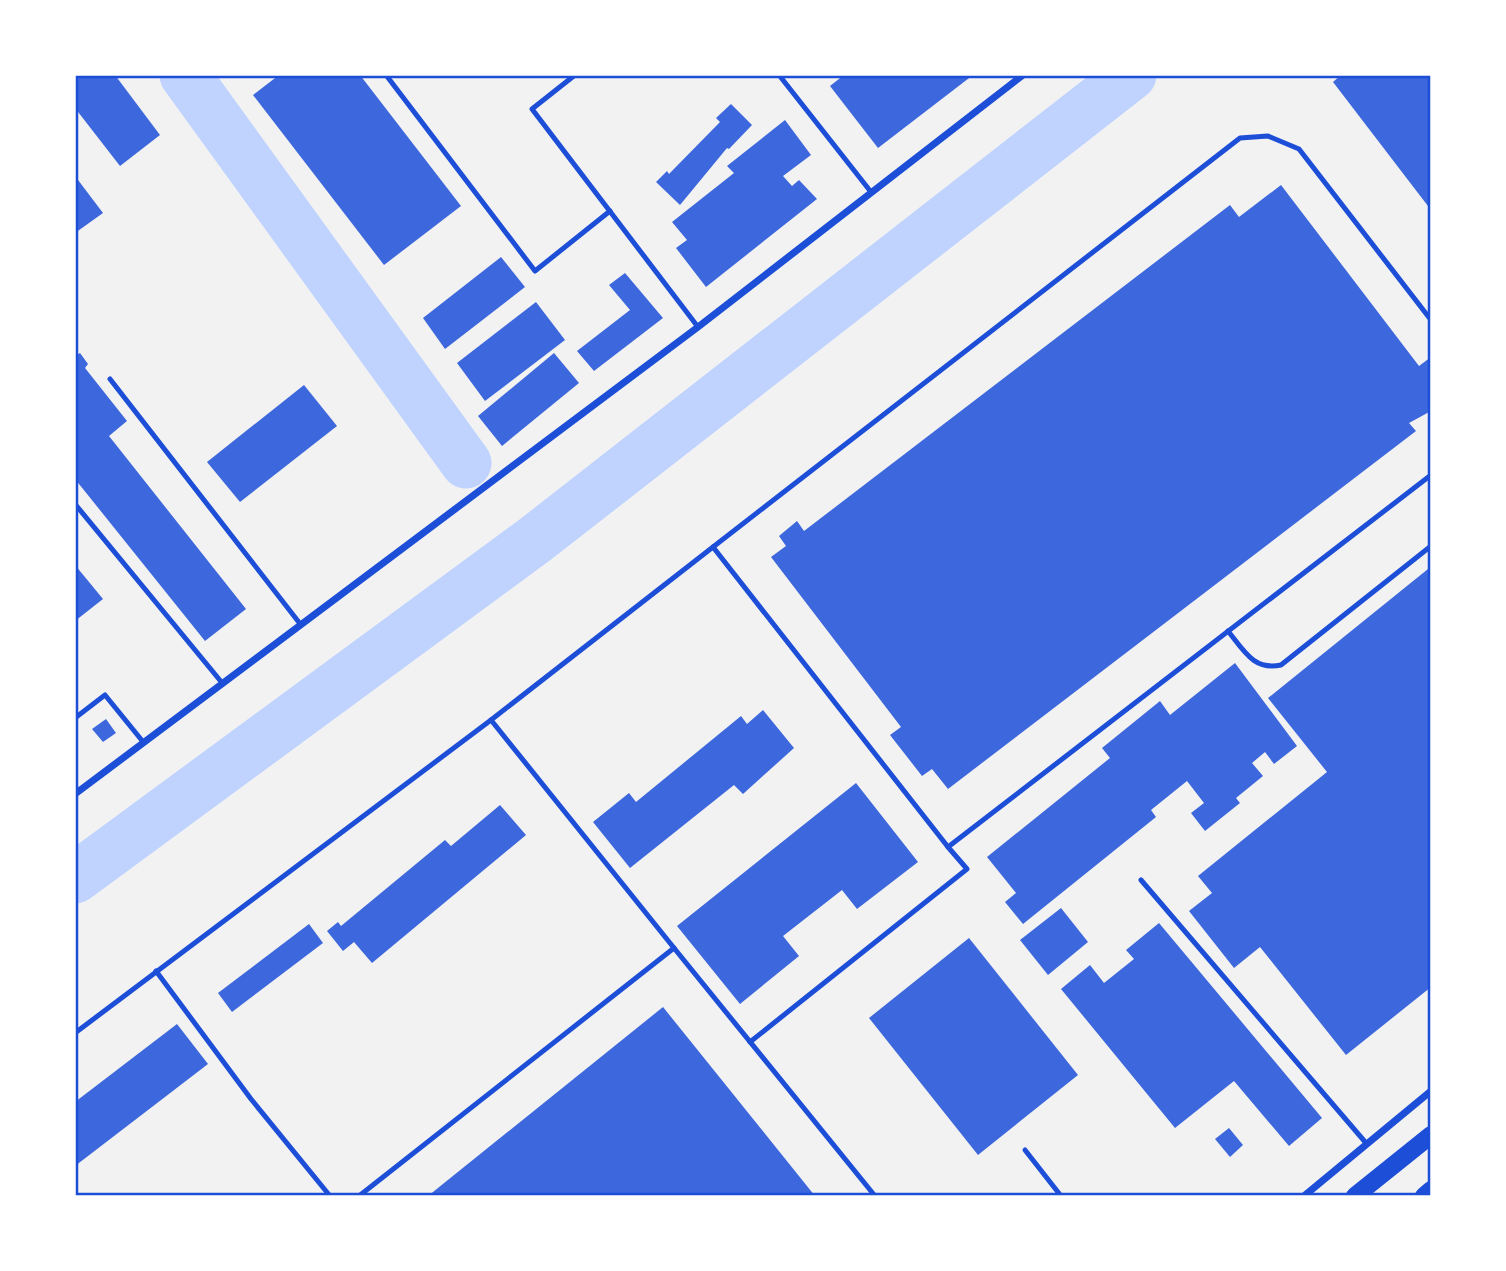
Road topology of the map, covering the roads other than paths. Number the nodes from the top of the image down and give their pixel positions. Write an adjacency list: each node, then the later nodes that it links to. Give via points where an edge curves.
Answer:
1 (386, 75): 6 (lane, via 536,271)
2 (575, 75): 6 (lane, via 532,109)
3 (779, 75): 5 (lane)
4 (1023, 75): 5 (street)
5 (871, 192): 8 (street)
6 (610, 211): 8 (lane)
7 (1431, 320): 13 (lane, via 1299,149 1268,136 1240,138)
8 (698, 327): 14 (street)
9 (110, 379): 14 (lane)
10 (1431, 475): 15 (lane)
11 (75, 504): 16 (lane)
12 (1431, 546): 15 (lane, via 1281,665 1266,668 1251,661)
13 (713, 547): 18 (lane); 21 (lane)
14 (301, 625): 16 (street)
15 (1228, 631): 21 (lane)
16 (223, 684): 19 (street)
17 (76, 716): 19 (lane, via 106,695)
18 (491, 720): 23 (lane); 24 (lane)
19 (144, 743): 20 (street)
20 (75, 794)
21 (948, 847): 26 (lane, via 967,869)
22 (1141, 880): 29 (lane)
23 (674, 948): 26 (lane); 33 (lane)
24 (156, 971): 25 (lane); 32 (lane)
25 (75, 1033)
26 (750, 1042): 34 (lane)
27 (1431, 1091): 29 (street)
28 (1431, 1135): 37 (main road)
29 (1366, 1143): 36 (street)
30 (1025, 1150): 35 (lane)
31 (1431, 1190): 38 (main road)
32 (330, 1196)
33 (359, 1196)
34 (875, 1196)
35 (1060, 1196)
36 (1304, 1196)
37 (1355, 1196)
38 (1424, 1196)

